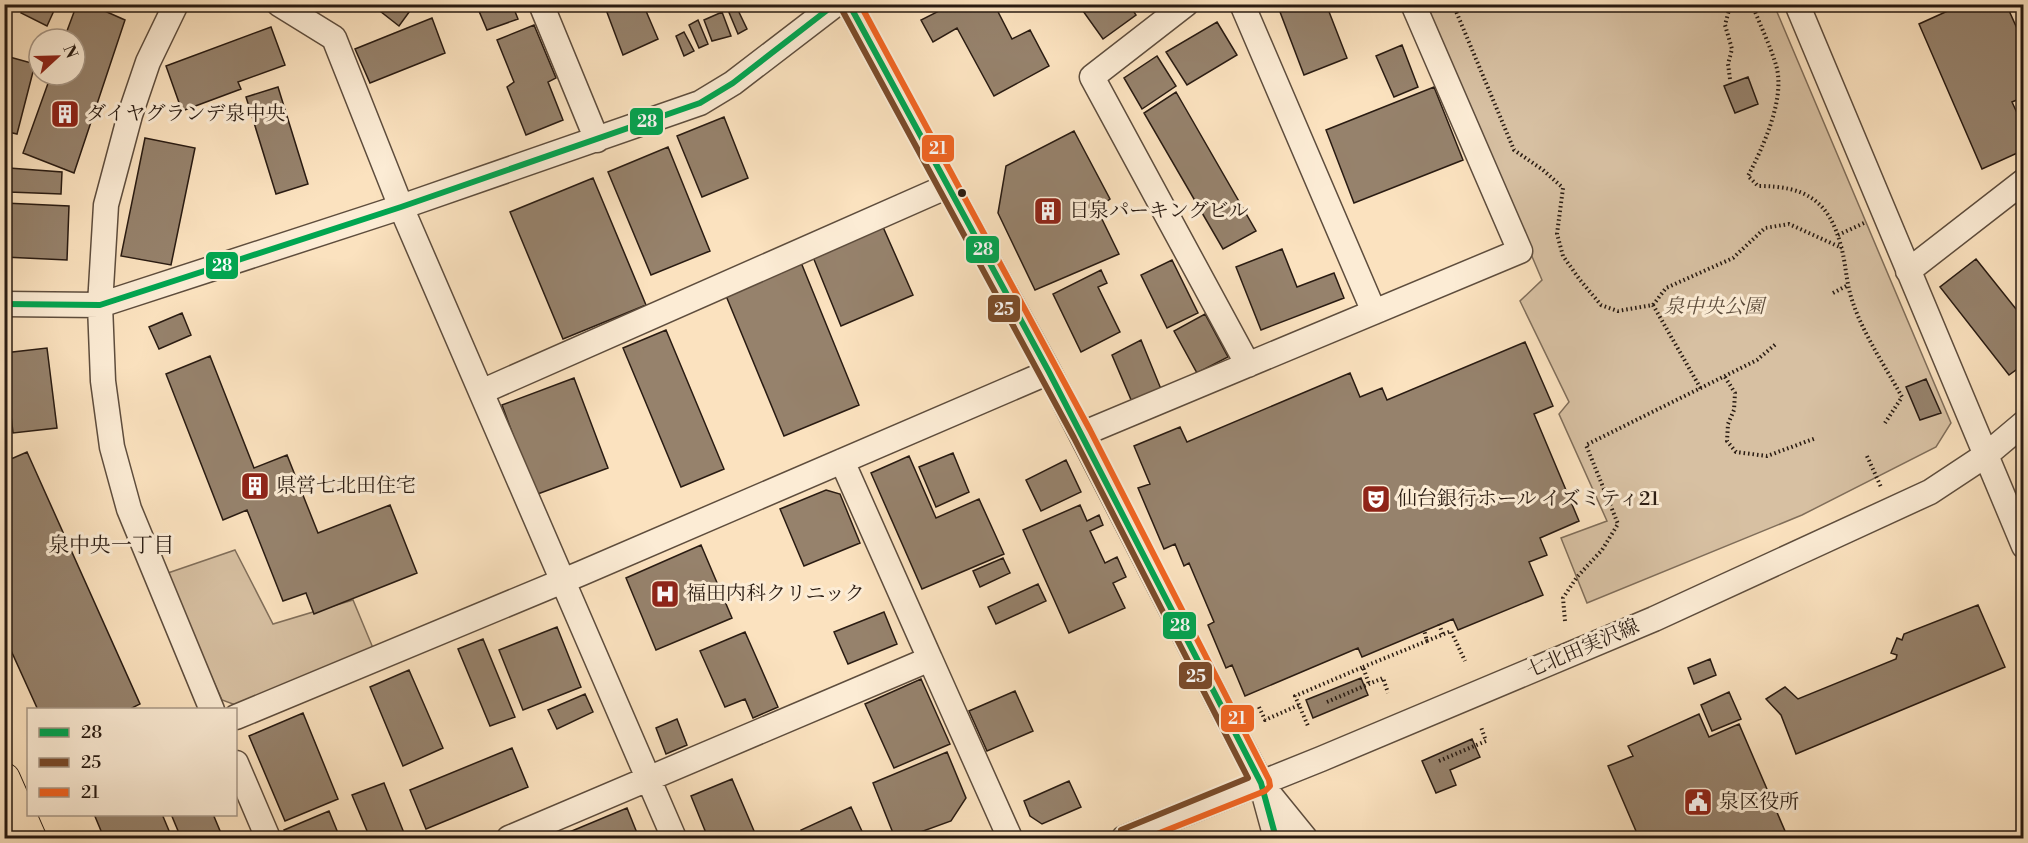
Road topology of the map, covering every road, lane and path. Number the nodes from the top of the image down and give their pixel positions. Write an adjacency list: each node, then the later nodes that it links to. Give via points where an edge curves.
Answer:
1 (176, 4): 25 (street, via 148,62 106,205)
2 (279, 4): 17 (street, via 334,39)
3 (541, 4): 14 (street)
4 (836, 4): 14 (street, via 700,103)
5 (849, 4): 16 (street)
6 (1186, 4): 29 (street, via 1092,77)
7 (1242, 4): 27 (street)
8 (1413, 4): 27 (street, via 1520,251)
9 (1453, 4): 26 (path, via 1514,150 1563,188 1557,234 1563,256 1601,305 1618,311)
10 (1735, 4): 13 (path, via 1725,25 1732,50)
11 (1752, 4): 19 (path, via 1777,67 1779,91 1762,150 1748,177 1758,186 1780,186 1822,205)
12 (1797, 4): 21 (street)
13 (1730, 78)
14 (597, 140): 17 (street)
15 (2024, 181): 21 (street)
16 (948, 186): 30 (street); 33 (street)
17 (401, 207): 25 (street); 33 (street)
18 (1870, 220): 19 (path)
19 (1838, 235): 20 (path)
20 (1842, 248): 22 (path); 26 (path, via 1789,224 1765,228 1733,258 1666,288)
21 (1908, 271): 38 (street)
22 (1848, 285): 23 (path); 34 (path, via 1852,302 1902,398)
23 (1833, 293)
24 (4, 304): 25 (street)
25 (100, 305): 57 (street, via 103,381 112,447 129,509)
26 (1653, 305): 32 (path)
27 (1374, 312): 29 (street)
28 (1777, 343): 31 (path, via 1757,360)
29 (1248, 365): 36 (street)
30 (1049, 372): 36 (street); 40 (street)
31 (1725, 376): 32 (path); 37 (path, via 1735,393 1727,441 1736,452 1767,456)
32 (1701, 389): 44 (path, via 1586,445 1618,524 1563,598)
33 (481, 392): 43 (street)
34 (1885, 423)
35 (2024, 423): 38 (street, 七北田実沢線)
36 (1082, 434): 65 (street)
37 (1816, 438)
38 (1986, 455): 42 (street); 65 (street, 七北田実沢線, via 1930,492 1664,614)
39 (1867, 456): 41 (path)
40 (842, 461): 43 (street); 49 (street)
41 (1881, 487)
42 (2024, 546)
43 (562, 581): 58 (street); 63 (street)
44 (1565, 621)
45 (1439, 624): 47 (path)
46 (1424, 630): 48 (path)
47 (1443, 635): 48 (path); 50 (path, via 1451,631)
48 (1428, 641): 51 (path)
49 (930, 659): 63 (street); 70 (street)
50 (1465, 662)
51 (1363, 667): 52 (path); 55 (path, via 1295,696)
52 (1369, 684): 53 (path, via 1383,678); 54 (path)
53 (1388, 693)
54 (1327, 702)
55 (1299, 705): 56 (path, via 1265,720); 59 (path)
56 (1259, 707)
57 (211, 708)
58 (237, 717)
59 (1308, 726)
60 (1480, 727): 61 (path, via 1486,741)
61 (1439, 761)
62 (237, 765): 67 (street)
63 (649, 778): 68 (street); 69 (street)
64 (4, 779): 66 (main road)
65 (1261, 783): 71 (street, 七北田実沢線); 72 (street); 73 (street)
66 (20, 819)
67 (268, 838)
68 (509, 838)
69 (674, 838)
70 (1010, 838)
71 (1124, 838)
72 (1276, 838)
73 (1305, 838)

